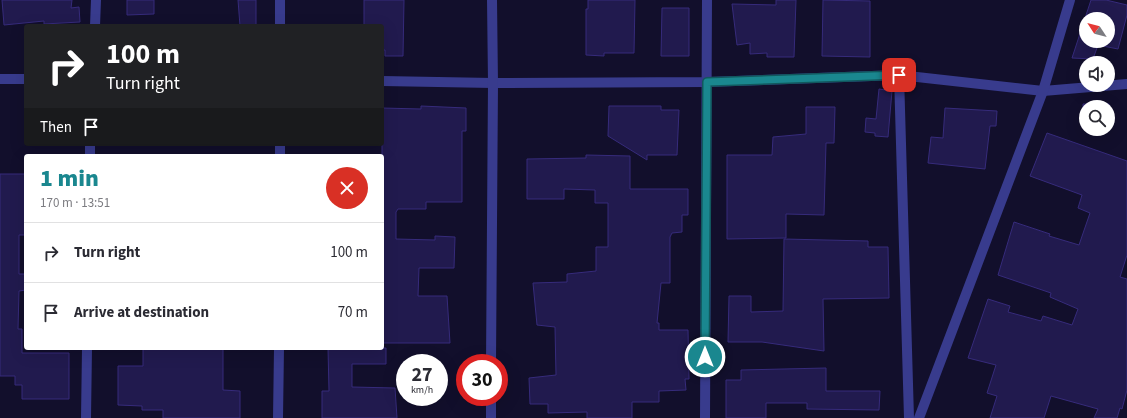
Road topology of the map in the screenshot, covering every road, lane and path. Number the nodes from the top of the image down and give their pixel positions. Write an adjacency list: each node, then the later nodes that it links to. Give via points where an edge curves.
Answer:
1 (96, 0): 6 (street)
2 (280, 0): 7 (street)
3 (492, 0): 13 (street)
4 (707, 0): 12 (street)
5 (1070, 0): 15 (street)
6 (95, 24)
7 (280, 24)
8 (899, 75): 12 (street); 15 (street); 24 (street)
9 (0, 79): 10 (street)
10 (24, 80)
11 (384, 81): 13 (street)
12 (707, 82): 13 (street); 23 (street)
13 (494, 83): 18 (street)
14 (1127, 84): 15 (street)
15 (1043, 90): 25 (street)
16 (87, 350): 20 (street)
17 (279, 350): 21 (street)
18 (491, 354)
19 (491, 406): 22 (street)
20 (86, 418)
21 (278, 418)
22 (491, 418)
23 (705, 418)
24 (908, 418)
25 (919, 418)

